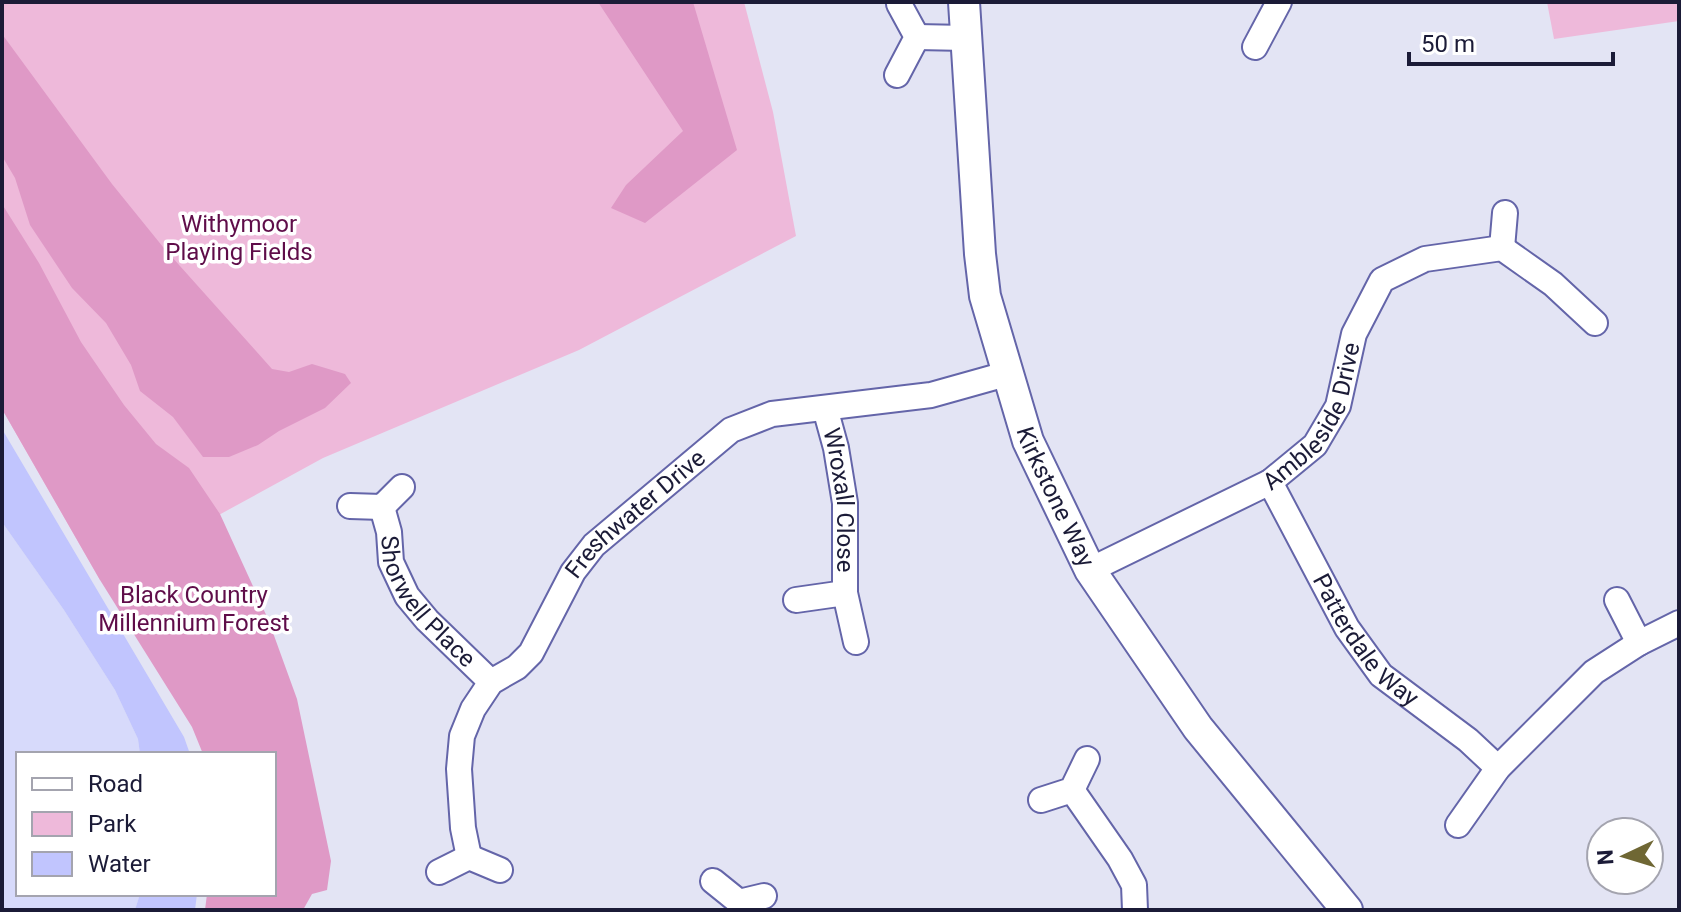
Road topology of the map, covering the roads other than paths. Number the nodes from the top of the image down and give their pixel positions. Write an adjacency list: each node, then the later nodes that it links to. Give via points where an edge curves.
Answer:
1 (964, 2): 5 (street, Kirkstone Way)
2 (1279, 2): 6 (street)
3 (899, 4): 4 (street)
4 (917, 37): 5 (street); 7 (street)
5 (966, 38): 11 (street, Kirkstone Way, via 980,254 985,296)
6 (1255, 47)
7 (897, 75)
8 (1505, 213): 9 (street)
9 (1502, 248): 10 (street); 13 (street, Ambleside Drive, via 1425,259 1382,280 1354,334 1338,406 1315,445)
10 (1595, 323)
11 (1006, 374): 12 (street, Freshwater Drive, via 931,395); 17 (street, Kirkstone Way, via 1028,441)
12 (825, 408): 18 (street, Wroxall Close, via 845,503); 24 (street, Freshwater Drive, via 772,414 731,430 594,545 573,572 531,653)
13 (1270, 482): 17 (street, Ambleside Drive); 26 (street, Patterdale Way, via 1347,628 1381,675)
14 (402, 487): 16 (street, Shorwell Place)
15 (350, 506): 16 (street, Shorwell Place)
16 (382, 507): 24 (street, Shorwell Place, via 391,562 407,596)
17 (1090, 570): 37 (street, Kirkstone Way, via 1198,728)
18 (845, 593): 19 (street, Wroxall Close); 22 (street, Wroxall Close)
19 (796, 600)
20 (1617, 600): 23 (street)
21 (1679, 623): 23 (street)
22 (856, 642)
23 (1639, 643): 26 (street, via 1594,672)
24 (491, 682): 30 (street, Freshwater Drive, via 462,736 459,769)
25 (1087, 759): 27 (street)
26 (1498, 768): 29 (street)
27 (1072, 790): 28 (street); 36 (street, via 1134,885)
28 (1041, 800)
29 (1458, 825)
30 (469, 857): 31 (street); 32 (street)
31 (500, 870)
32 (439, 872)
33 (713, 881): 35 (street)
34 (764, 896): 35 (street)
35 (738, 906)
36 (1135, 910)
37 (1347, 910)

